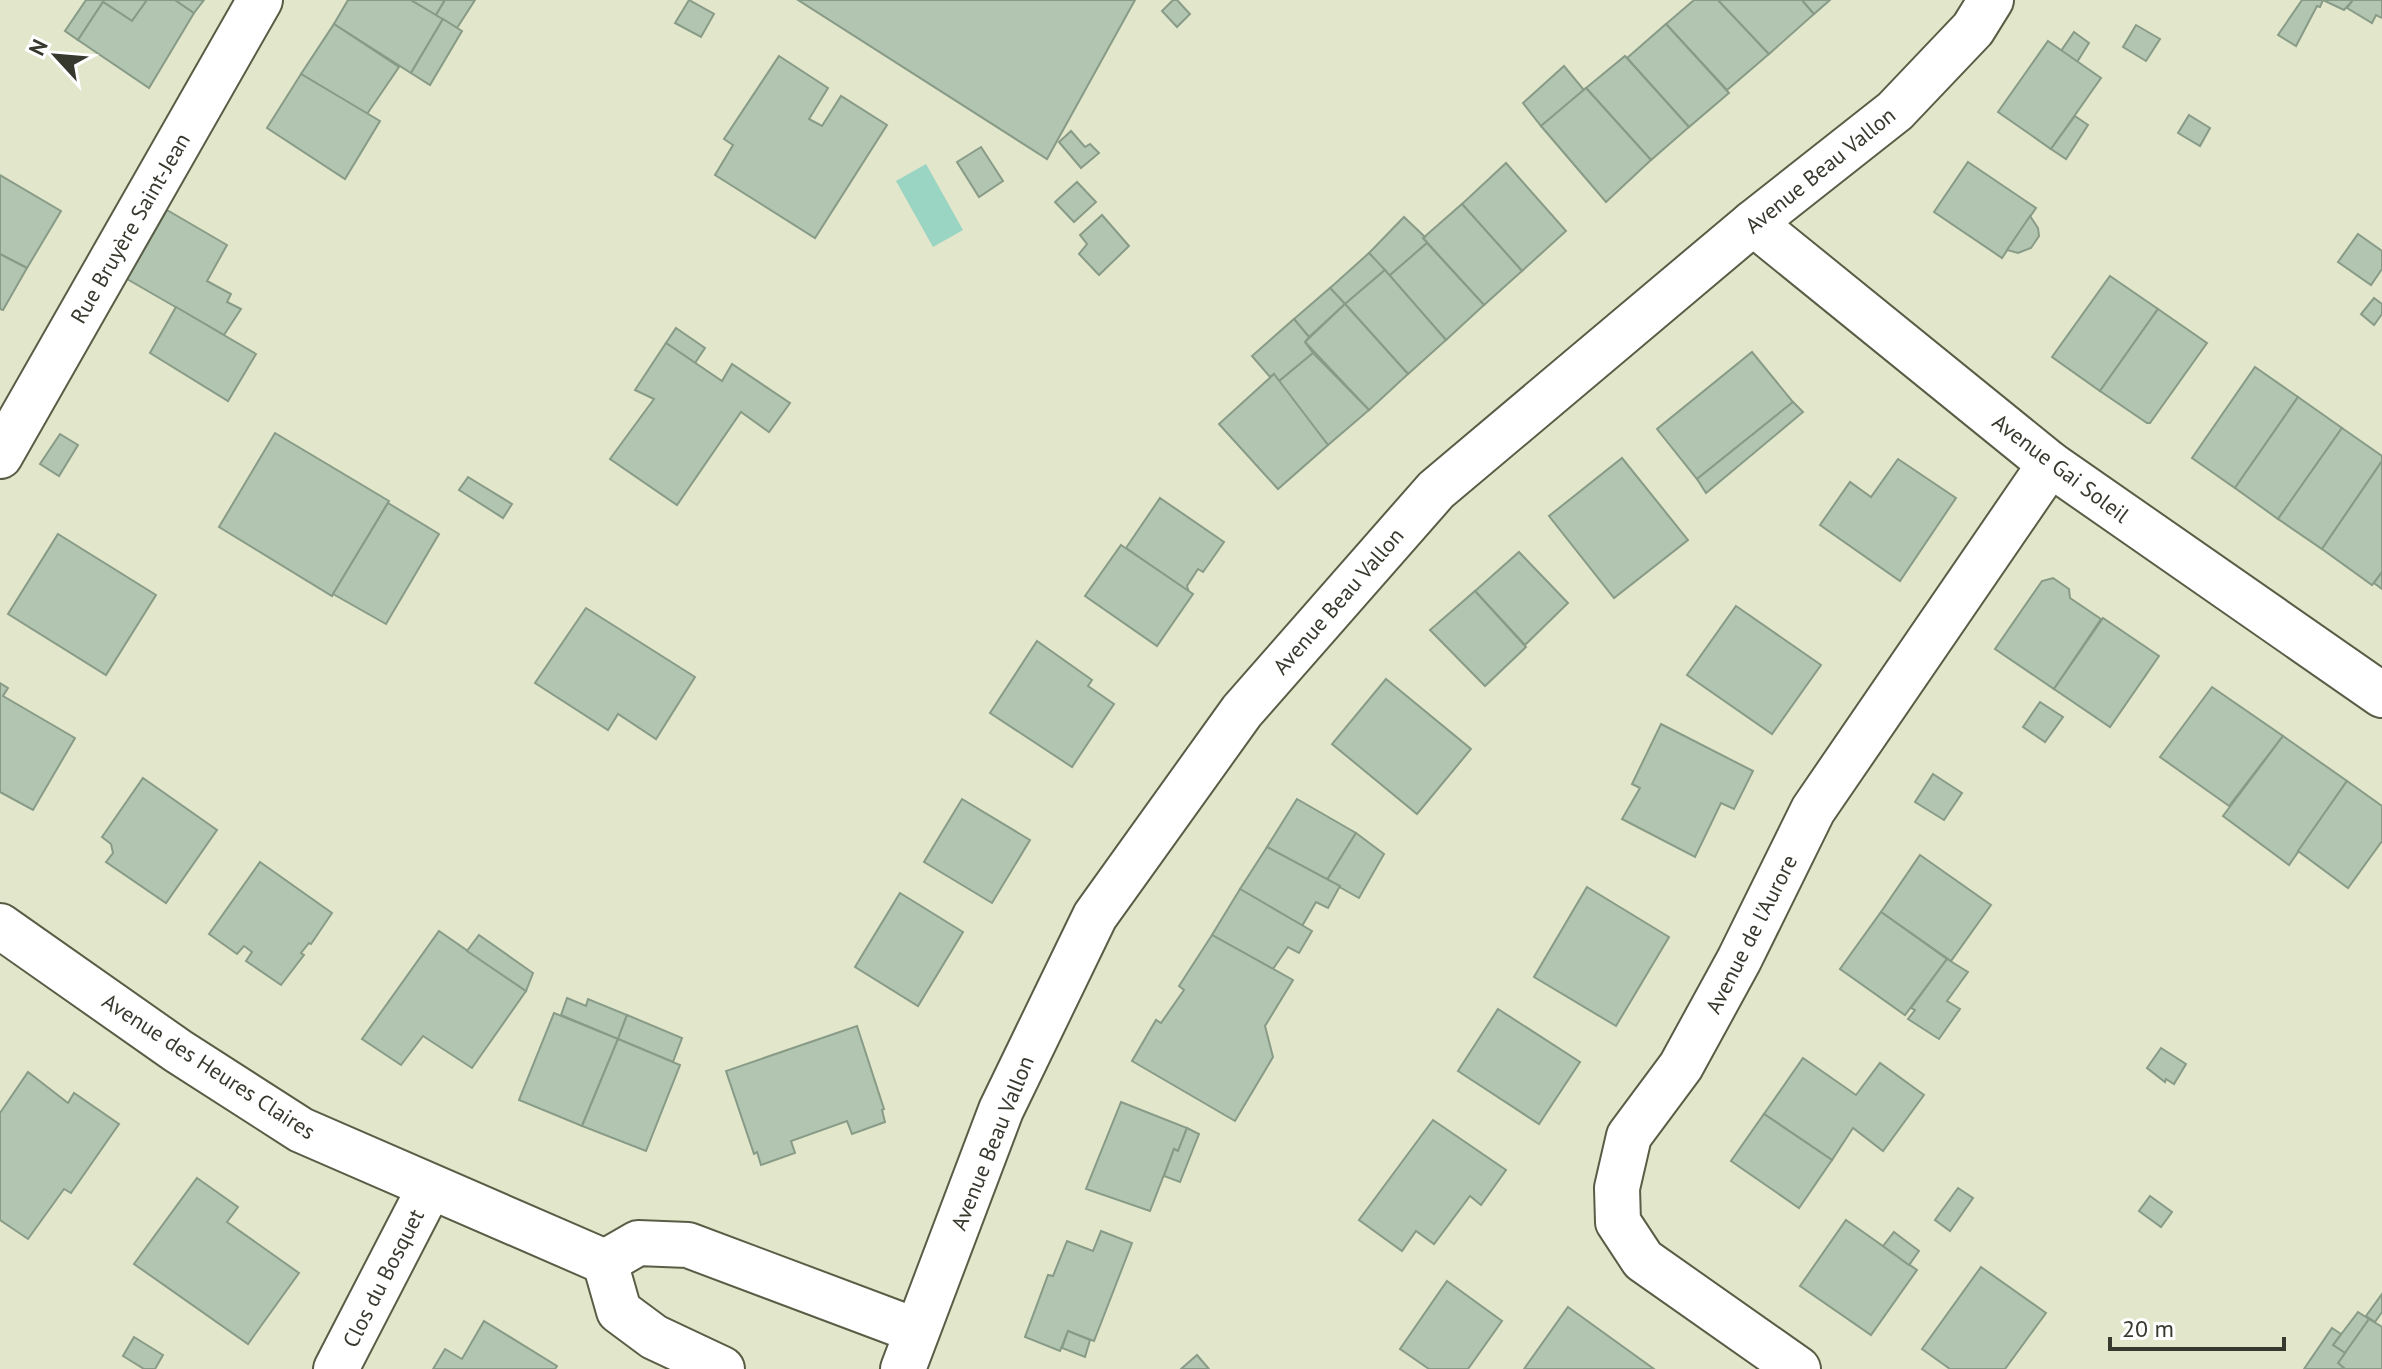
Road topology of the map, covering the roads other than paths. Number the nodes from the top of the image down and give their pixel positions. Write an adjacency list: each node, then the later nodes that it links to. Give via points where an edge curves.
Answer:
1 (260, 0): 4 (street, Rue Bruyère Saint-Jean)
2 (1991, 0): 3 (street, Avenue Beau Vallon, via 1973,29 1895,111)
3 (1753, 223): 5 (street, Avenue Gai Soleil); 10 (street, Avenue Beau Vallon, via 1436,490 1242,711 1095,916 1001,1110)
4 (0, 456)
5 (2050, 464): 6 (street, Avenue Gai Soleil); 13 (street, Avenue de l'Aurore, via 1813,810 1681,1066 1629,1136 1617,1188 1618,1222 1643,1260)
6 (2382, 695)
7 (0, 926): 8 (street, Avenue des Heures Claires, via 301,1130)
8 (430, 1187): 9 (street, Avenue des Heures Claires); 11 (street, Clos du Bosquet)
9 (605, 1262): 10 (street, via 638,1243 688,1245); 12 (street, via 619,1311 654,1337)
10 (910, 1350)
11 (336, 1369)
12 (722, 1369)
13 (1798, 1369)

